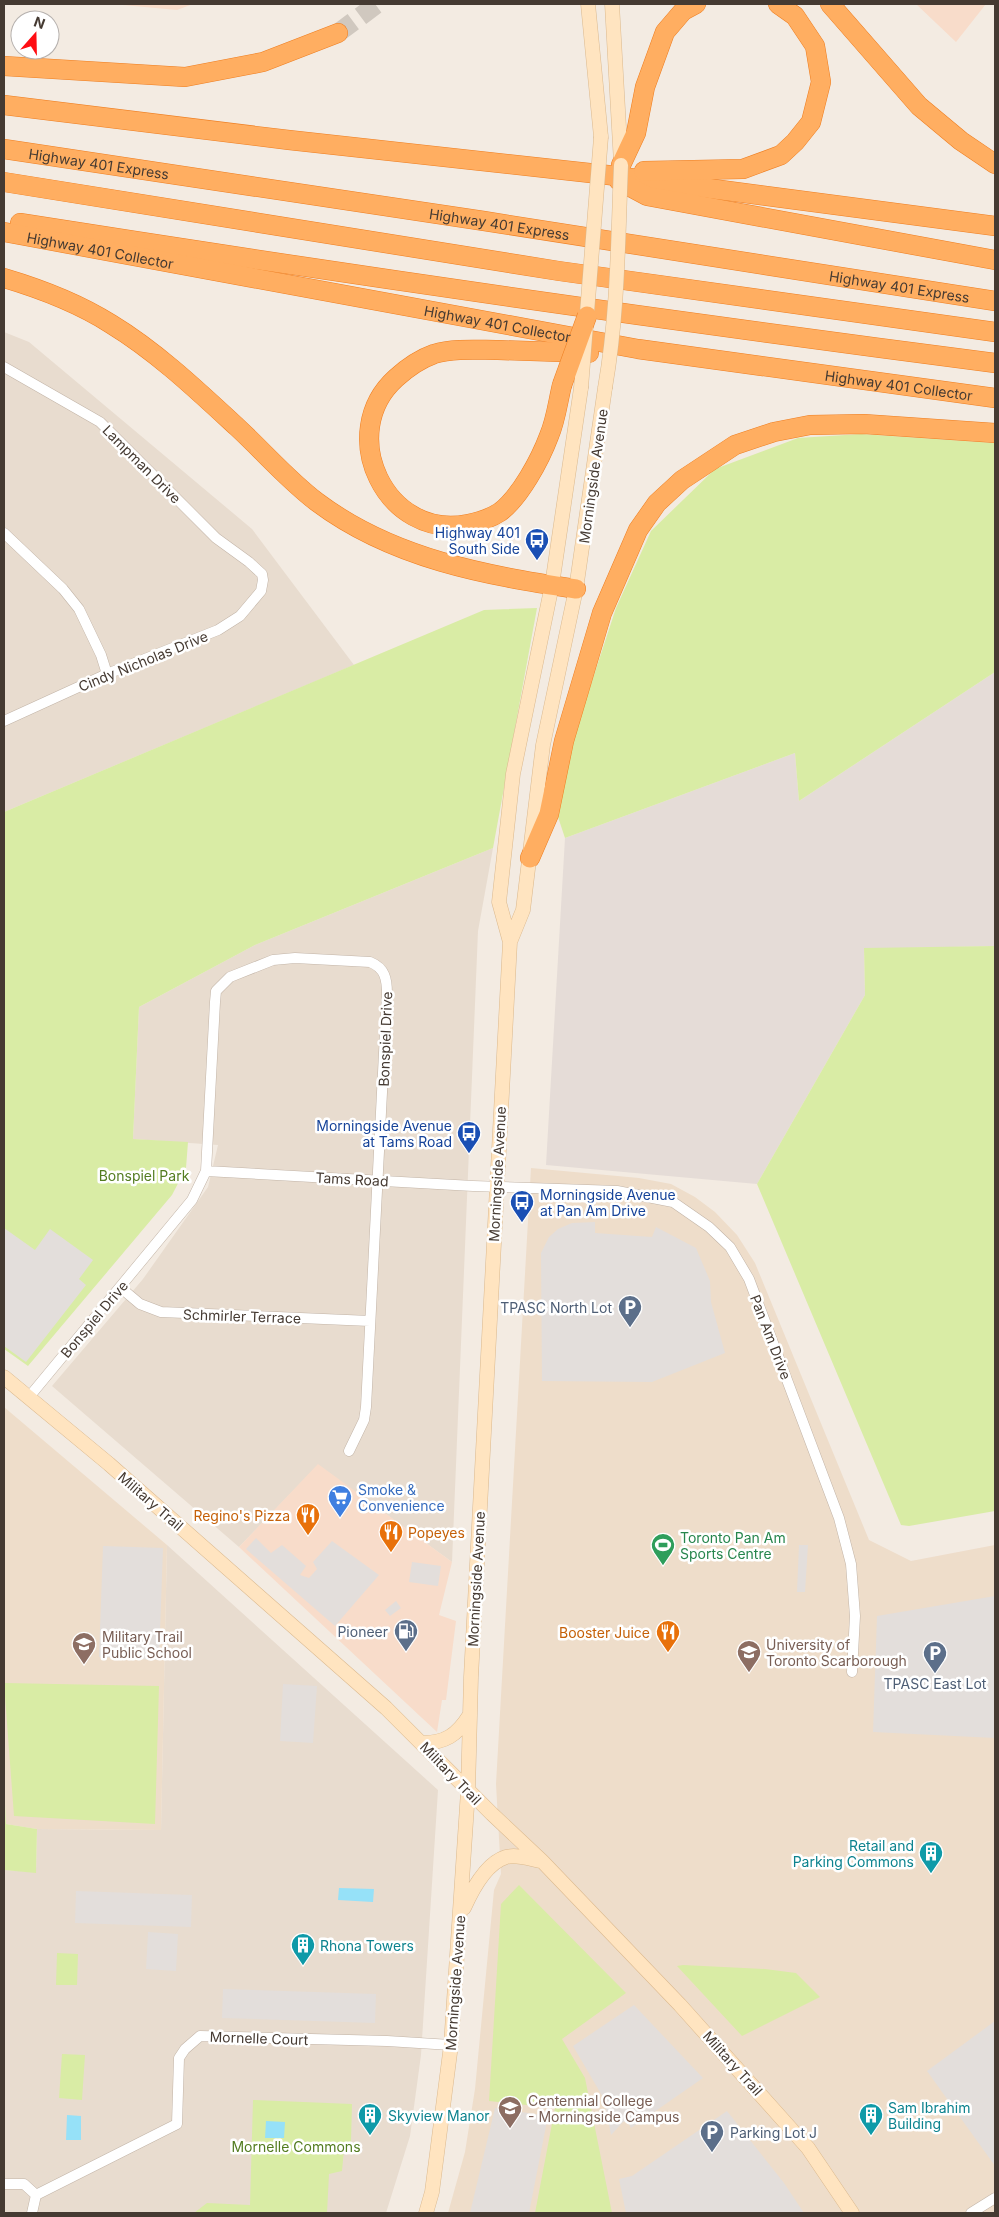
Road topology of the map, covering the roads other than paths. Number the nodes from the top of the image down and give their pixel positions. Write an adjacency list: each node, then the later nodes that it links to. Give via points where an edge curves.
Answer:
1 (588, 4): 19 (main road, Morningside Avenue, bridge, via 601,138)
2 (612, 4): 11 (main road, Morningside Avenue, via 619,142)
3 (696, 4): 11 (highway, via 684,11 665,32 645,87 636,133)
4 (778, 4): 11 (highway, via 794,16 815,46 821,82 811,122 795,142 781,155 743,170)
5 (830, 4): 10 (highway, via 919,106)
6 (338, 33): 7 (highway, via 263,62 185,78)
7 (4, 66)
8 (4, 105): 11 (highway, via 279,139)
9 (4, 149): 18 (highway, Highway 401 Express)
10 (995, 164)
11 (615, 170): 14 (highway); 16 (highway, via 647,196); 29 (main road, Morningside Avenue, bridge, via 616,286 611,356)
12 (4, 182): 20 (highway, via 559,271)
13 (4, 220): 22 (highway, via 662,320)
14 (995, 226)
15 (4, 232): 21 (highway, Highway 401 Collector)
16 (995, 260)
17 (4, 278): 28 (highway, via 70,302 143,346 239,428 318,502 355,526 389,544 430,559 493,576)
18 (995, 301)
19 (587, 316): 21 (highway, bridge, via 562,385 550,435 533,470 500,512 478,522 454,527 430,523 405,511 385,490 375,473 368,439 370,418 383,390 408,367 435,354 469,350 616,353); 28 (main road, Morningside Avenue, bridge, via 581,388)
20 (995, 332)
21 (638, 349): 24 (highway, Highway 401 Collector)
22 (995, 364)
23 (4, 367): 27 (street, Lampman Drive, via 100,422 216,538 262,574)
24 (995, 398)
25 (995, 433): 32 (highway, via 864,424 810,425 774,432 735,445 682,480 657,503 638,530 602,613 564,741 549,814)
26 (4, 533): 30 (street, via 63,588 79,609)
27 (263, 580): 30 (street, Cindy Nicholas Drive, via 261,591 240,616 218,630)
28 (552, 585): 29 (highway); 33 (main road, Morningside Avenue, via 511,784 499,902)
29 (576, 589): 32 (main road, Morningside Avenue, via 544,745)
30 (107, 674): 31 (street, Cindy Nicholas Drive)
31 (4, 721)
32 (530, 858): 33 (main road, Morningside Avenue, via 523,910)
33 (510, 942): 36 (main road, Morningside Avenue)
34 (206, 1171): 35 (street, Tams Road); 35 (street, Bonspiel Drive, via 216,991 230,977 282,958 361,962 377,965 387,981); 37 (street, Bonspiel Drive, via 192,1200)
35 (377, 1181): 36 (street, Tams Road); 38 (street, Bonspiel Drive)
36 (497, 1187): 42 (street, Pan Am Drive, via 617,1191 673,1202 709,1227 730,1247 749,1279 839,1518 851,1564 855,1616); 43 (main road, Morningside Avenue)
37 (121, 1288): 38 (street, Schmirler Terrace, via 140,1304 161,1312); 40 (street, Bonspiel Drive)
38 (370, 1321): 41 (street, Bonspiel Drive, via 364,1420)
39 (4, 1377): 40 (main road, Military Trail)
40 (29, 1397): 44 (main road, Military Trail)
41 (349, 1451)
42 (852, 1672)
43 (470, 1716): 44 (main road, via 462,1727 443,1741); 45 (main road, Morningside Avenue)
44 (422, 1743): 45 (main road, Military Trail)
45 (468, 1791): 46 (main road, Military Trail); 47 (main road, Morningside Avenue)
46 (542, 1862): 47 (main road, via 519,1856 507,1856 496,1861 471,1892); 54 (main road, Military Trail, via 625,1946 761,2094 808,2148)
47 (461, 1914): 48 (main road, Morningside Avenue)
48 (451, 2045): 50 (street, Mornelle Court, via 200,2036 179,2058 176,2124); 53 (main road, Morningside Avenue, via 432,2192)
49 (4, 2184): 50 (street, via 24,2184)
50 (36, 2195): 52 (street)
51 (995, 2198): 55 (street)
52 (32, 2213)
53 (426, 2213)
54 (852, 2213)
55 (971, 2213)

